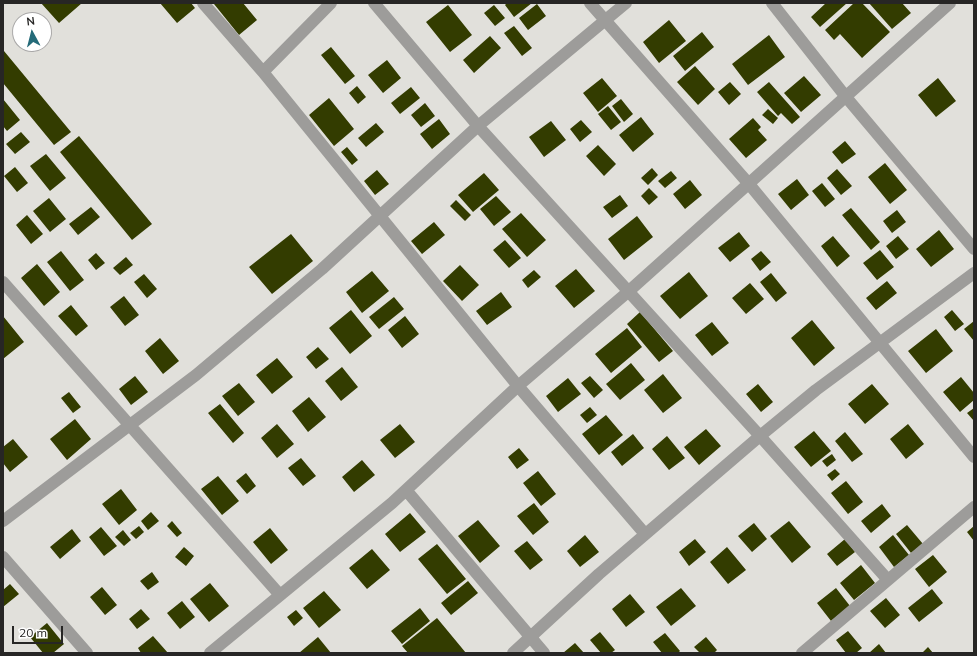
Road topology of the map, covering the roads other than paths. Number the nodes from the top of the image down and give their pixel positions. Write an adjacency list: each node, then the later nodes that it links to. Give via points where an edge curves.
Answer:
1 (202, 3): 9 (street)
2 (331, 3): 9 (street)
3 (374, 3): 11 (street)
4 (590, 3): 8 (street)
5 (626, 3): 8 (street)
6 (772, 3): 10 (street)
7 (950, 3): 10 (street)
8 (605, 21): 11 (street); 12 (street)
9 (263, 72): 13 (street)
10 (846, 98): 12 (street); 14 (street)
11 (478, 126): 13 (street); 17 (street)
12 (749, 184): 17 (street); 18 (street)
13 (379, 216): 19 (street); 20 (street, via 322,269 196,375)
14 (974, 250)
15 (974, 273): 18 (street)
16 (3, 282): 20 (street)
17 (629, 291): 19 (street); 21 (street)
18 (882, 343): 21 (street, via 816,390); 22 (street)
19 (518, 386): 23 (street); 26 (street)
20 (130, 425): 25 (street); 29 (street)
21 (760, 436): 26 (street); 28 (street)
22 (974, 457)
23 (406, 490): 29 (street); 30 (street)
24 (974, 507): 28 (street)
25 (3, 521)
26 (645, 534): 30 (street)
27 (3, 557): 31 (street)
28 (888, 580): 35 (street)
29 (280, 595): 32 (street)
30 (530, 637): 33 (street); 34 (street)
31 (87, 653)
32 (210, 653)
33 (513, 653)
34 (544, 653)
35 (802, 653)

